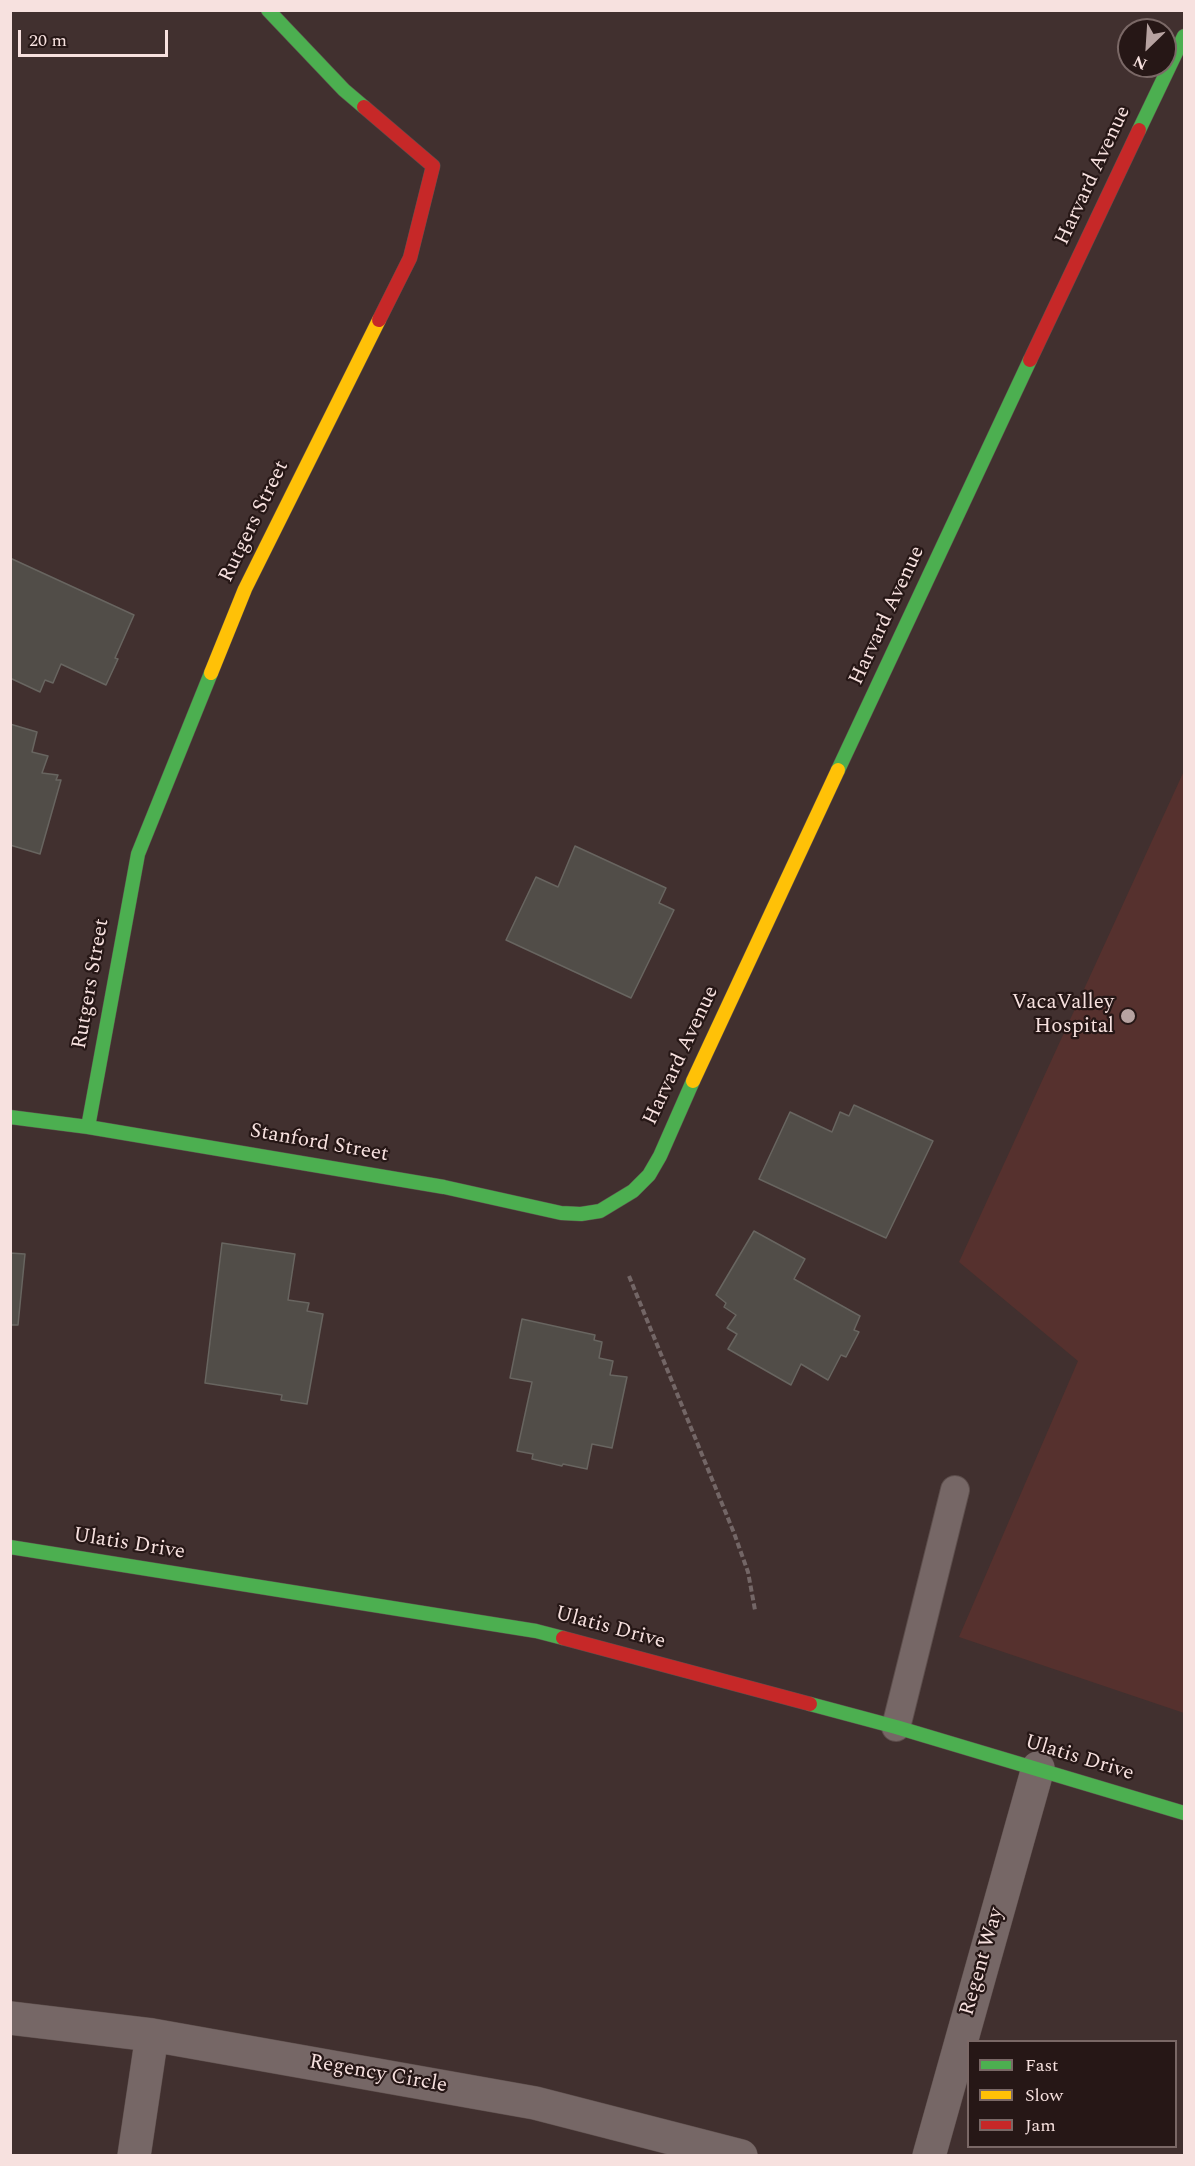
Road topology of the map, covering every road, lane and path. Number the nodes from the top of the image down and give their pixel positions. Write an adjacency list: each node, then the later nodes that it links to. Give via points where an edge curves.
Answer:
1 (268, 10): 4 (street, Rutgers Street, via 344,90 432,166 410,258 245,589 138,854)
2 (1185, 36): 5 (street, Harvard Avenue, via 660,1156 649,1175)
3 (10, 1117): 4 (street, Stanford Street)
4 (88, 1127): 5 (street, Stanford Street, via 444,1187 561,1213 600,1211)
5 (616, 1202)
6 (629, 1276): 9 (path, via 734,1533 748,1572)
7 (955, 1490): 10 (lane)
8 (10, 1547): 10 (street, Ulatis Drive, via 536,1631)
9 (755, 1610)
10 (896, 1727): 11 (street, Ulatis Drive)
11 (1038, 1768): 12 (street, Ulatis Drive); 17 (street, Regent Way)
12 (1185, 1813)
13 (10, 2018): 14 (street, Regency Circle)
14 (152, 2035): 15 (street); 16 (street, Regency Circle, via 535,2103)
15 (134, 2156)
16 (741, 2156)
17 (929, 2156)

